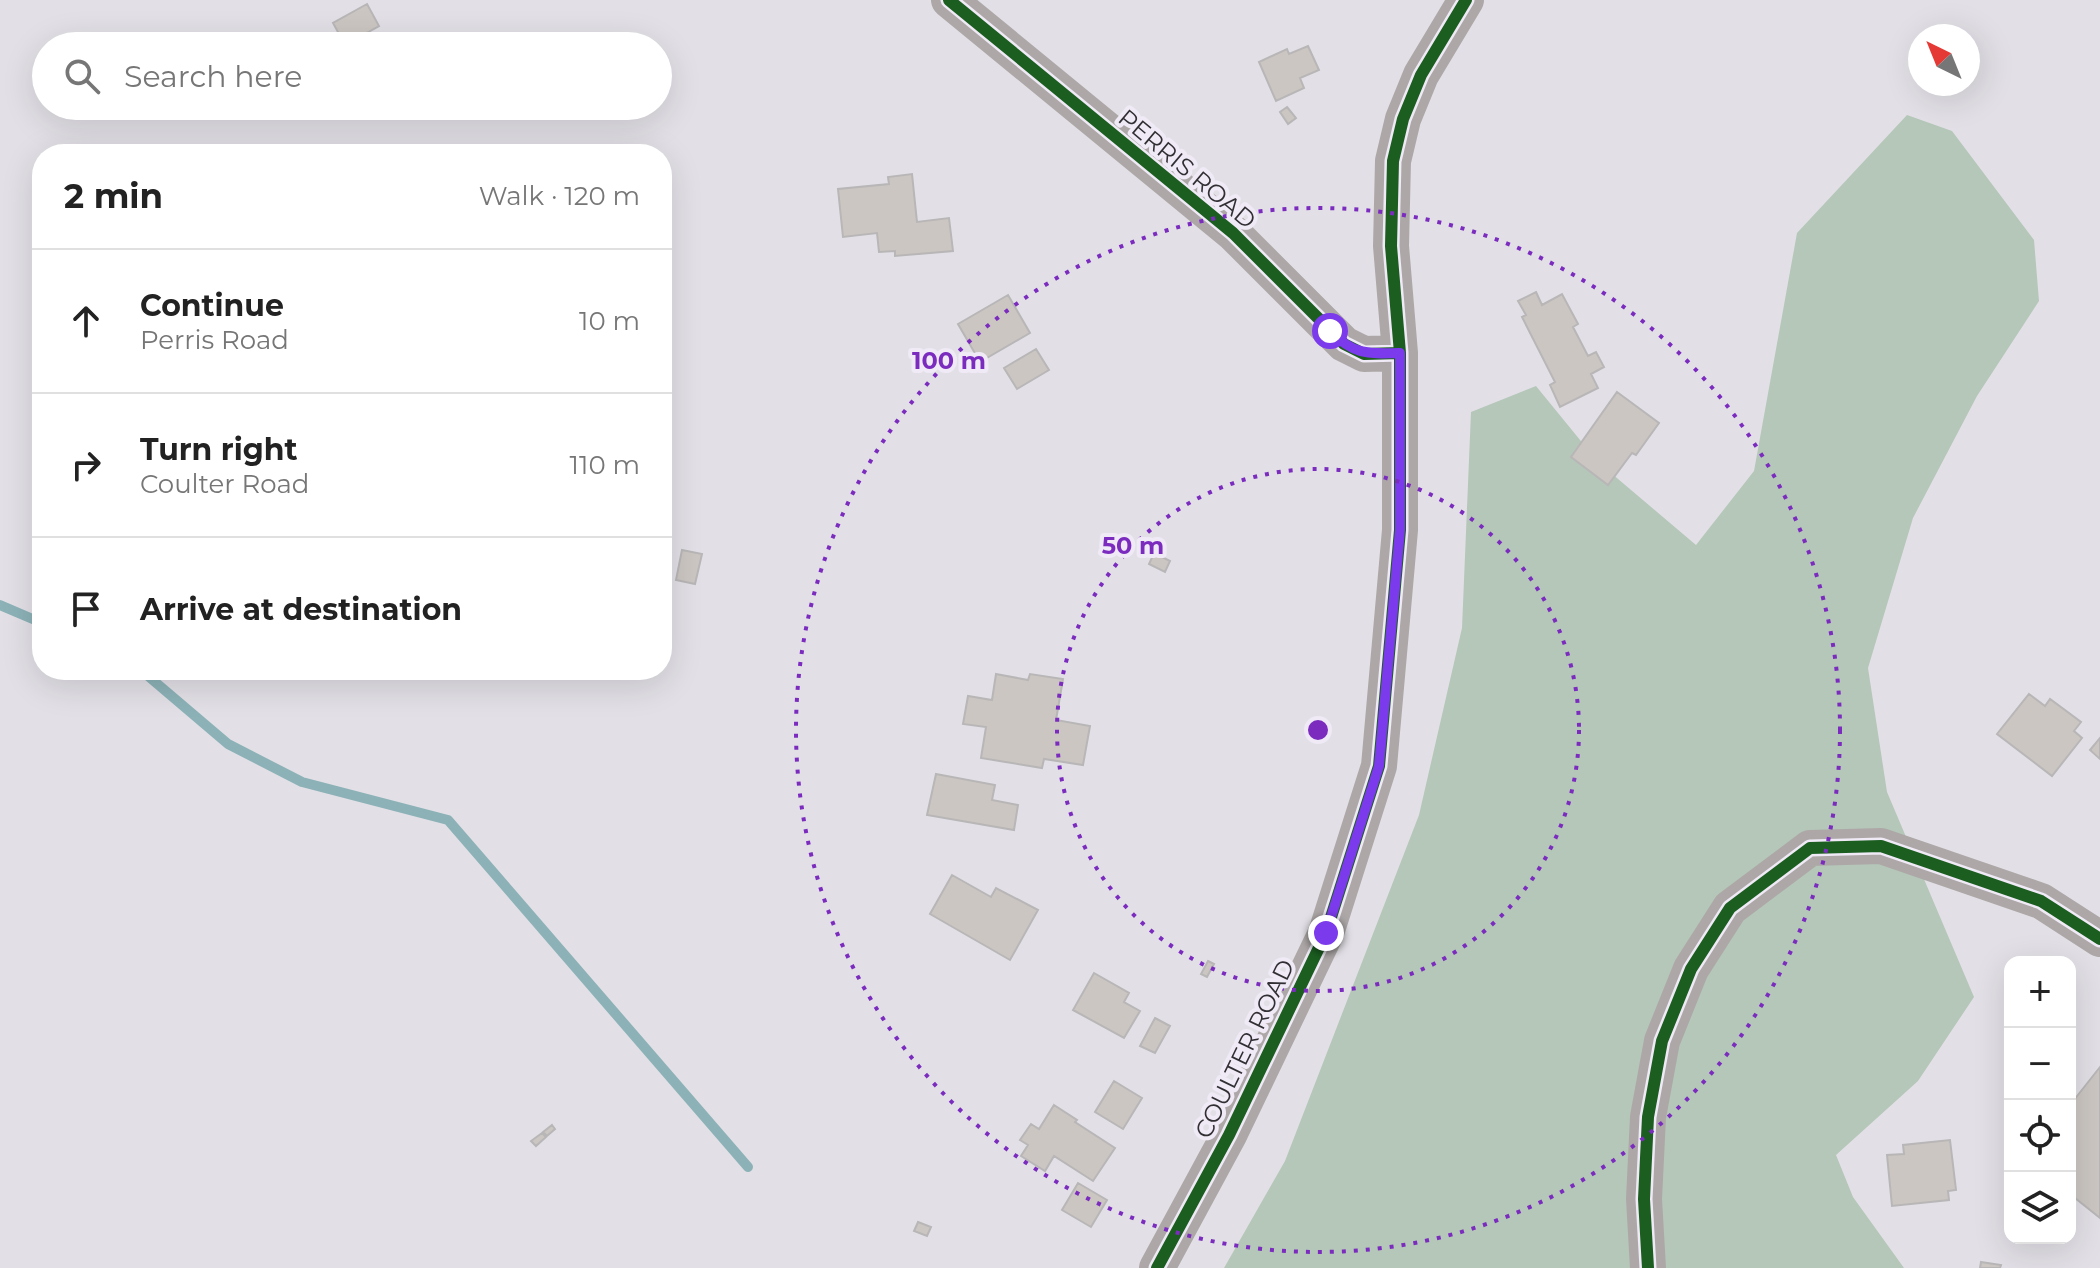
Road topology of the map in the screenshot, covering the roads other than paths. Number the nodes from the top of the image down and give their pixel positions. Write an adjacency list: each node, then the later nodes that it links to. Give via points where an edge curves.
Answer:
1 (949, 0): 3 (street, PERRIS ROAD, via 1233,233 1344,344 1364,354)
2 (1466, 0): 3 (street, COULTER ROAD, via 1421,75 1393,161 1391,246)
3 (1400, 353): 5 (street, COULTER ROAD, via 1400,530 1379,766 1326,933 1229,1135)
4 (2100, 939): 6 (street, via 2041,901 1881,846 1810,848 1730,908 1691,969 1662,1041 1648,1117)
5 (1157, 1268)
6 (1648, 1268)

